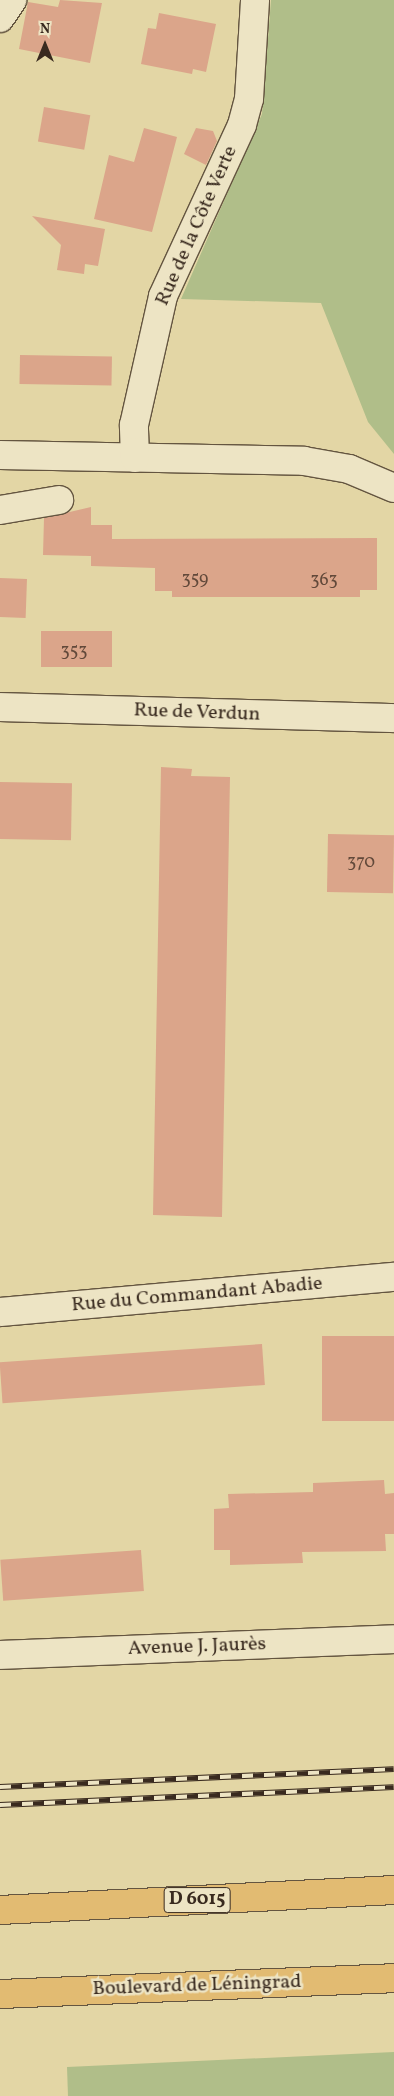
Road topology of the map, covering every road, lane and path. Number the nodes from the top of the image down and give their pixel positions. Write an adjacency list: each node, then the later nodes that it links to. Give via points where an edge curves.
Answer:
1 (12, 0): 3 (street)
2 (255, 0): 5 (street, Rue de la Côte Verte, via 249,99 242,125 163,296 134,425)
3 (0, 18)
4 (0, 455): 5 (street)
5 (135, 458): 6 (street, via 304,461 349,469)
6 (394, 488)
7 (59, 500): 8 (street)
8 (0, 510)
9 (0, 707): 10 (street, Rue de Verdun)
10 (394, 718)
11 (394, 1277): 12 (street, Rue du Commandant Abadie)
12 (0, 1312)
13 (394, 1639): 14 (street, Avenue J. Jaurès)
14 (0, 1655)
15 (394, 1890): 16 (main road, D 6015)
16 (0, 1910)
17 (394, 1978): 18 (main road, Boulevard de Léningrad)
18 (0, 1994)

